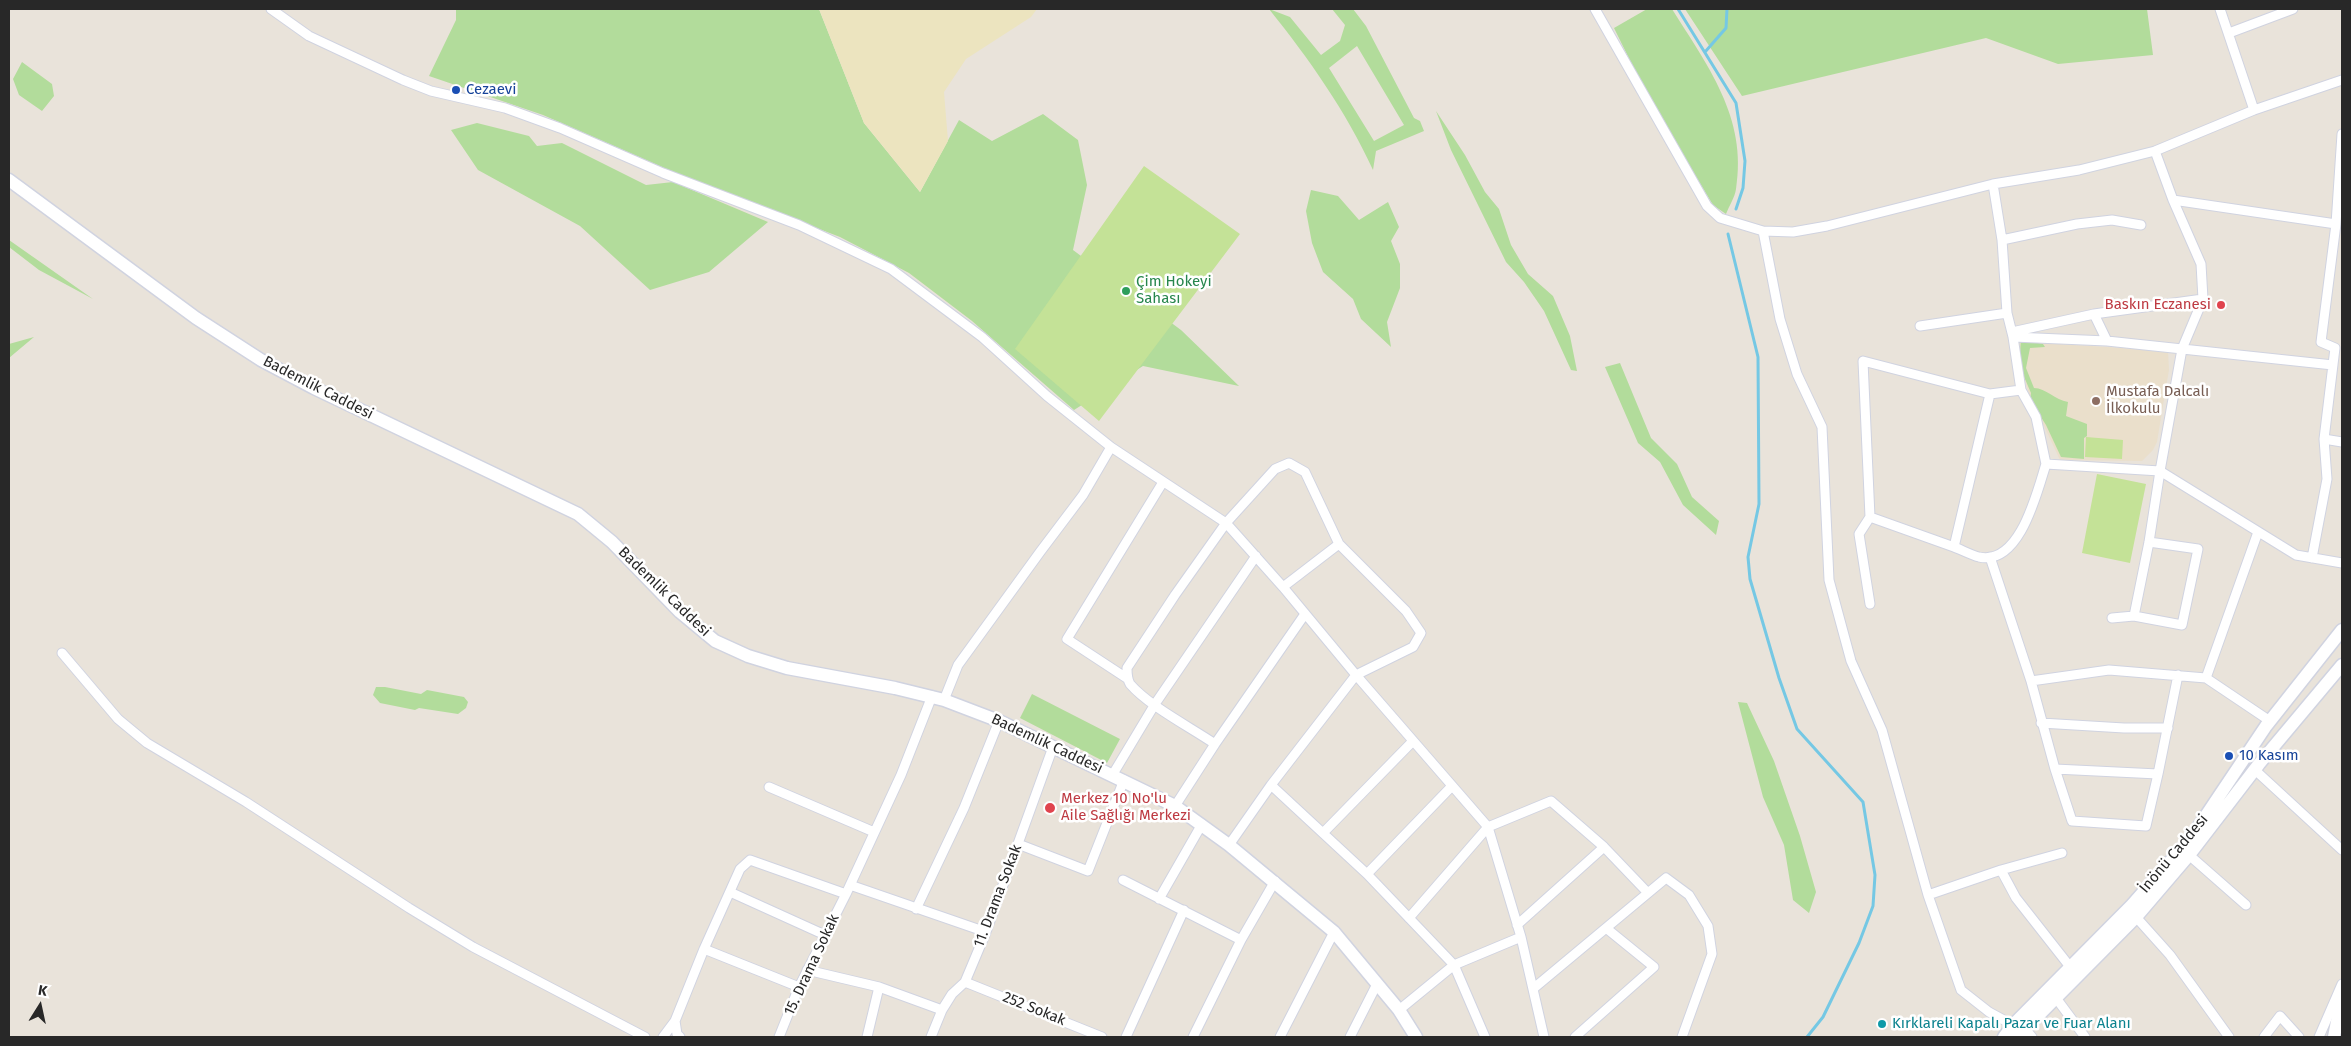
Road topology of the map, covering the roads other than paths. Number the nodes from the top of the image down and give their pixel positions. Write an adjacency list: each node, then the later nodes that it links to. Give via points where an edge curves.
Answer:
1 (271, 9): 30 (street, via 309,36 403,80 431,91 505,108 560,128 663,174 799,225 890,268 974,331)
2 (1596, 9): 15 (street, via 1707,206 1720,218)
3 (2220, 9): 5 (street)
4 (2293, 9): 5 (street)
5 (2229, 33): 7 (street)
6 (2342, 80): 7 (street)
7 (2254, 110): 9 (street)
8 (2342, 134): 13 (street)
9 (2154, 150): 11 (street, via 2079,170); 12 (street)
10 (9, 180): 58 (street, Bademlik Caddesi, via 196,318 261,360 578,514 612,542 680,612 715,641 787,668)
11 (1992, 184): 15 (street, via 1827,226 1793,232); 16 (street)
12 (2173, 200): 13 (street); 17 (street, via 2201,264)
13 (2336, 224): 24 (street, via 2322,342)
14 (2141, 226): 16 (street, via 2112,220)
15 (1763, 231): 92 (street, via 1780,319 1797,374 1822,427 1829,580 1851,661 1882,730)
16 (2002, 240): 18 (street)
17 (2203, 299): 19 (street); 23 (street)
18 (2007, 313): 20 (street); 21 (street)
19 (2094, 314): 21 (street); 22 (street)
20 (1920, 326)
21 (2013, 335): 22 (street); 26 (street)
22 (2107, 341): 23 (street)
23 (2182, 349): 25 (street); 32 (street)
24 (2339, 349): 25 (street)
25 (2333, 365): 28 (street)
26 (2021, 390): 27 (street); 31 (street, via 2036,417)
27 (1990, 394): 34 (street, via 1863,361); 39 (street)
28 (2324, 439): 29 (street); 42 (street, via 2327,479)
29 (2342, 442)
30 (1111, 447): 33 (street); 58 (street, 15. Drama Sokak, via 1083,495 958,665)
31 (2046, 464): 32 (street); 41 (street, via 2019,537 2008,549)
32 (2160, 471): 36 (street); 37 (street)
33 (1164, 482): 35 (street); 56 (street, via 1067,639)
34 (1870, 517): 39 (street); 45 (street, via 1859,534)
35 (1226, 524): 38 (street, via 1275,469 1289,463 1305,472); 40 (street); 56 (street, via 1129,664)
36 (2258, 532): 42 (street, via 2296,555); 55 (street)
37 (2149, 542): 47 (street); 47 (street, via 2198,549 2182,625)
38 (1339, 544): 44 (street); 53 (street, via 1406,611 1421,633 1413,647)
39 (1954, 547): 41 (street, via 1980,557)
40 (1256, 556): 44 (street); 59 (street)
41 (1990, 557): 57 (street)
42 (2312, 558): 43 (street)
43 (2342, 563)
44 (1283, 586): 46 (street)
45 (1870, 604)
46 (1305, 614): 53 (street); 65 (street)
47 (2134, 616): 48 (street)
48 (2112, 618)
49 (2340, 634): 51 (street, via 2333,649); 61 (street, İnönü Caddesi)
50 (62, 654): 124 (street, via 118,719 147,742 473,947)
51 (2342, 660)
52 (2342, 665): 68 (street, İnönü Caddesi)
53 (1356, 675): 64 (street); 71 (street)
54 (2178, 675): 55 (street); 57 (street, via 2108,670); 63 (street)
55 (2206, 678): 61 (street)
56 (1128, 679): 59 (street)
57 (2031, 681): 62 (street)
58 (938, 698): 60 (street, Bademlik Caddesi); 77 (street, 15. Drama Sokak)
59 (1155, 704): 65 (street); 70 (street)
60 (999, 721): 66 (street, Bademlik Caddesi); 95 (street, via 964,808)
61 (2270, 721): 108 (street, İnönü Caddesi, via 2191,838)
62 (2041, 723): 63 (street); 67 (street)
63 (2168, 728): 69 (street)
64 (1413, 742): 72 (street); 78 (street)
65 (1215, 744): 74 (street)
66 (1053, 747): 70 (street, Bademlik Caddesi); 79 (street, 11. Drama Sokak)
67 (2055, 769): 69 (street); 69 (street, via 2072,821 2146,826)
68 (2255, 770): 82 (street); 84 (street, İnönü Caddesi)
69 (2158, 774)
70 (1118, 777): 74 (street, Bademlik Caddesi); 79 (street, via 1088,871)
71 (1271, 785): 78 (street); 80 (street)
72 (1452, 786): 76 (street); 86 (street)
73 (769, 787): 77 (street)
74 (1175, 806): 75 (street, Bademlik Caddesi)
75 (1202, 824): 80 (street, Bademlik Caddesi); 93 (street)
76 (1488, 826): 81 (street, via 1551,802); 98 (street); 99 (street)
77 (874, 832): 89 (street, 15. Drama Sokak)
78 (1323, 833): 86 (street)
79 (1018, 844): 101 (street, 11. Drama Sokak)
80 (1229, 845): 88 (street, Bademlik Caddesi)
81 (1604, 847): 91 (street); 99 (street)
82 (2342, 850)
83 (2062, 853): 85 (street)
84 (2189, 855): 94 (street); 97 (street, İnönü Caddesi)
85 (2000, 870): 92 (street); 108 (street, via 2016,898)
86 (1367, 874): 98 (street)
87 (1123, 880): 93 (street)
88 (1275, 881): 102 (street, Bademlik Caddesi); 105 (street)
89 (848, 890): 90 (street, via 750,860 740,869); 95 (street); 103 (street, 15. Drama Sokak)
90 (730, 892): 103 (street); 106 (street)
91 (1648, 893): 100 (street); 138 (street, via 1666,878 1690,895 1708,926 1712,954)
92 (1928, 895): 121 (street, via 1961,990)
93 (1159, 899): 96 (street)
94 (2246, 905)
95 (916, 908): 101 (street)
96 (1184, 910): 105 (street); 131 (street)
97 (2136, 917): 117 (street, İnönü Caddesi); 141 (street, via 2170,955)
98 (1409, 918): 107 (street)
99 (1517, 925): 104 (street)
100 (1606, 928): 115 (street); 137 (street, via 1654,967)
101 (986, 932): 110 (street, 11. Drama Sokak)
102 (1334, 932): 111 (street, Bademlik Caddesi); 133 (street)
103 (825, 935): 109 (street, 15. Drama Sokak)
104 (1521, 937): 107 (street); 115 (street)
105 (1241, 940): 132 (street)
106 (704, 949): 113 (street); 120 (street)
107 (1454, 965): 119 (street); 135 (street)
108 (2071, 968): 121 (street, İnönü Caddesi)
109 (807, 970): 113 (street, 15. Drama Sokak); 114 (street)
110 (965, 982): 118 (street, 11. Drama Sokak); 130 (street, 252 Sokak)
111 (1377, 984): 119 (street, Bademlik Caddesi); 134 (street)
112 (2342, 984): 144 (street)
113 (799, 987): 127 (street, 15. Drama Sokak)
114 (879, 987): 118 (street); 128 (street)
115 (1534, 988): 136 (street)
116 (2342, 996): 145 (street)
117 (2056, 998): 122 (street, İnönü Caddesi); 140 (street)
118 (942, 1010): 129 (street, 11. Drama Sokak)
119 (1399, 1010): 123 (street, Bademlik Caddesi)
120 (675, 1021): 125 (street); 126 (street)
121 (2012, 1025): 139 (street, İnönü Caddesi)
122 (2025, 1034)
123 (1413, 1035)
124 (645, 1037)
125 (663, 1037)
126 (680, 1037)
127 (779, 1037)
128 (867, 1037)
129 (931, 1037)
130 (1102, 1037)
131 (1126, 1037)
132 (1193, 1037)
133 (1280, 1037)
134 (1350, 1037)
135 (1485, 1037)
136 (1544, 1037)
137 (1574, 1037)
138 (1682, 1037)
139 (2004, 1037)
140 (2085, 1037)
141 (2230, 1037)
142 (2264, 1037): 143 (street, via 2280,1016)
143 (2299, 1037)
144 (2319, 1037)
145 (2334, 1037)

